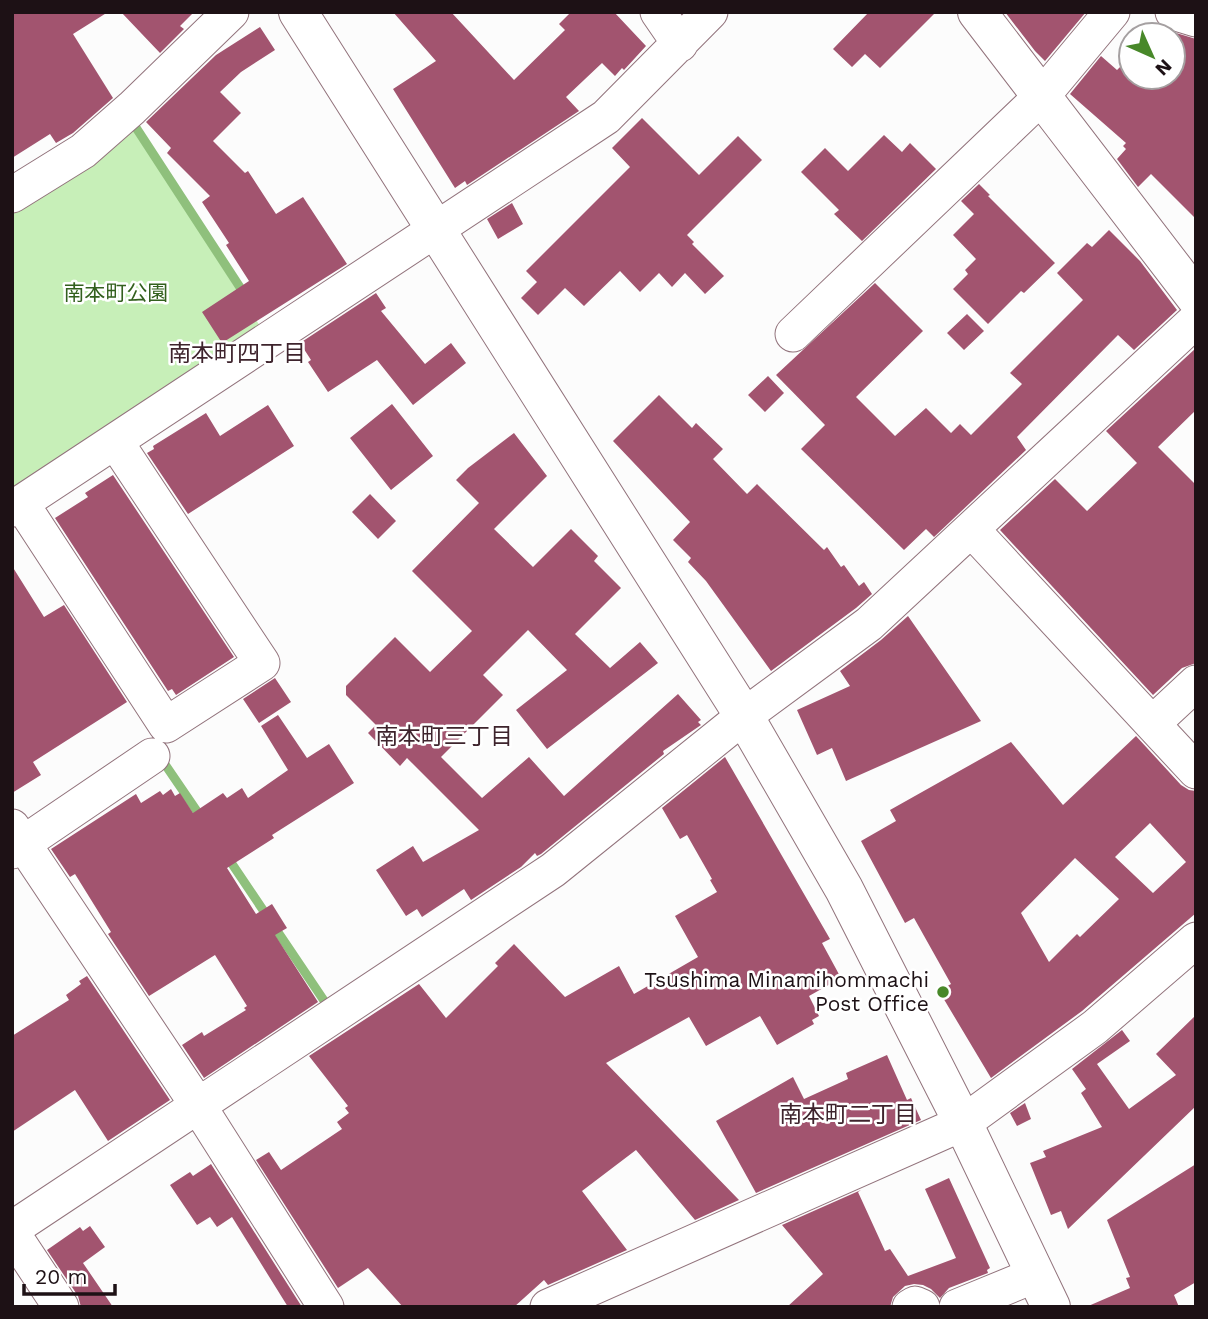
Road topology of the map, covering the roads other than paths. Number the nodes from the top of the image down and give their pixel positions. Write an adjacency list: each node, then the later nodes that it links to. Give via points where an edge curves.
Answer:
1 (231, 12): 11 (street, via 83,151)
2 (298, 12): 12 (street)
3 (658, 12): 9 (street)
4 (710, 12): 9 (street)
5 (977, 12): 10 (street)
6 (1112, 12): 10 (street)
7 (1173, 12): 8 (street)
8 (1196, 19)
9 (680, 44): 12 (street, via 606,117)
10 (1042, 96): 13 (street); 15 (street)
11 (12, 195)
12 (435, 230): 16 (street); 20 (street)
13 (1196, 298)
14 (1196, 320): 18 (street)
15 (793, 334)
16 (115, 441): 17 (street); 17 (street, via 262,663 166,725)
17 (17, 506)
18 (972, 530): 20 (street, via 869,624); 21 (street)
19 (1196, 683): 21 (street)
20 (744, 716): 26 (street, via 553,870); 27 (street, via 844,889)
21 (1153, 723): 23 (street)
22 (152, 756): 24 (street)
23 (1196, 771)
24 (16, 840): 26 (street)
25 (1196, 940): 27 (street, via 1095,1027)
26 (199, 1107): 28 (street); 31 (street)
27 (963, 1123): 29 (street); 32 (street)
28 (12, 1231): 30 (street)
29 (1043, 1291): 35 (street)
30 (61, 1307)
31 (326, 1307)
32 (548, 1307)
33 (911, 1307): 34 (street)
34 (922, 1307)
35 (957, 1307)

